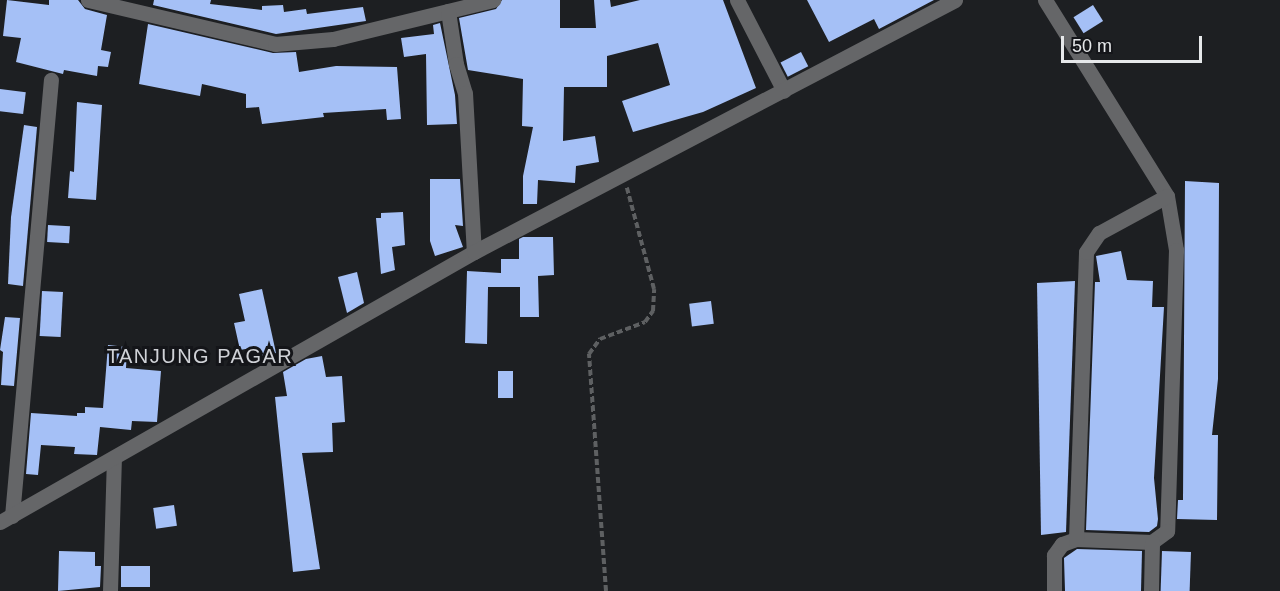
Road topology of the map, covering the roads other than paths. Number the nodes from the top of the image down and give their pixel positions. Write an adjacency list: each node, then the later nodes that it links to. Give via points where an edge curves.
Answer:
1 (88, 0): 6 (street, via 274,44 333,39)
2 (493, 0): 6 (street)
3 (737, 0): 8 (street)
4 (955, 0): 8 (street)
5 (1045, 0): 9 (street)
6 (448, 11): 10 (street, via 465,93)
7 (51, 80): 12 (street)
8 (784, 91): 10 (street)
9 (1167, 196): 13 (street, via 1099,233 1086,252); 14 (street, via 1176,250 1169,518 1167,531)
10 (474, 252): 11 (street)
11 (114, 458): 12 (street); 15 (street)
12 (6, 519)
13 (1076, 539): 14 (street); 16 (street, via 1062,544 1054,555)
14 (1152, 542): 17 (street)
15 (110, 591)
16 (1054, 591)
17 (1151, 591)

